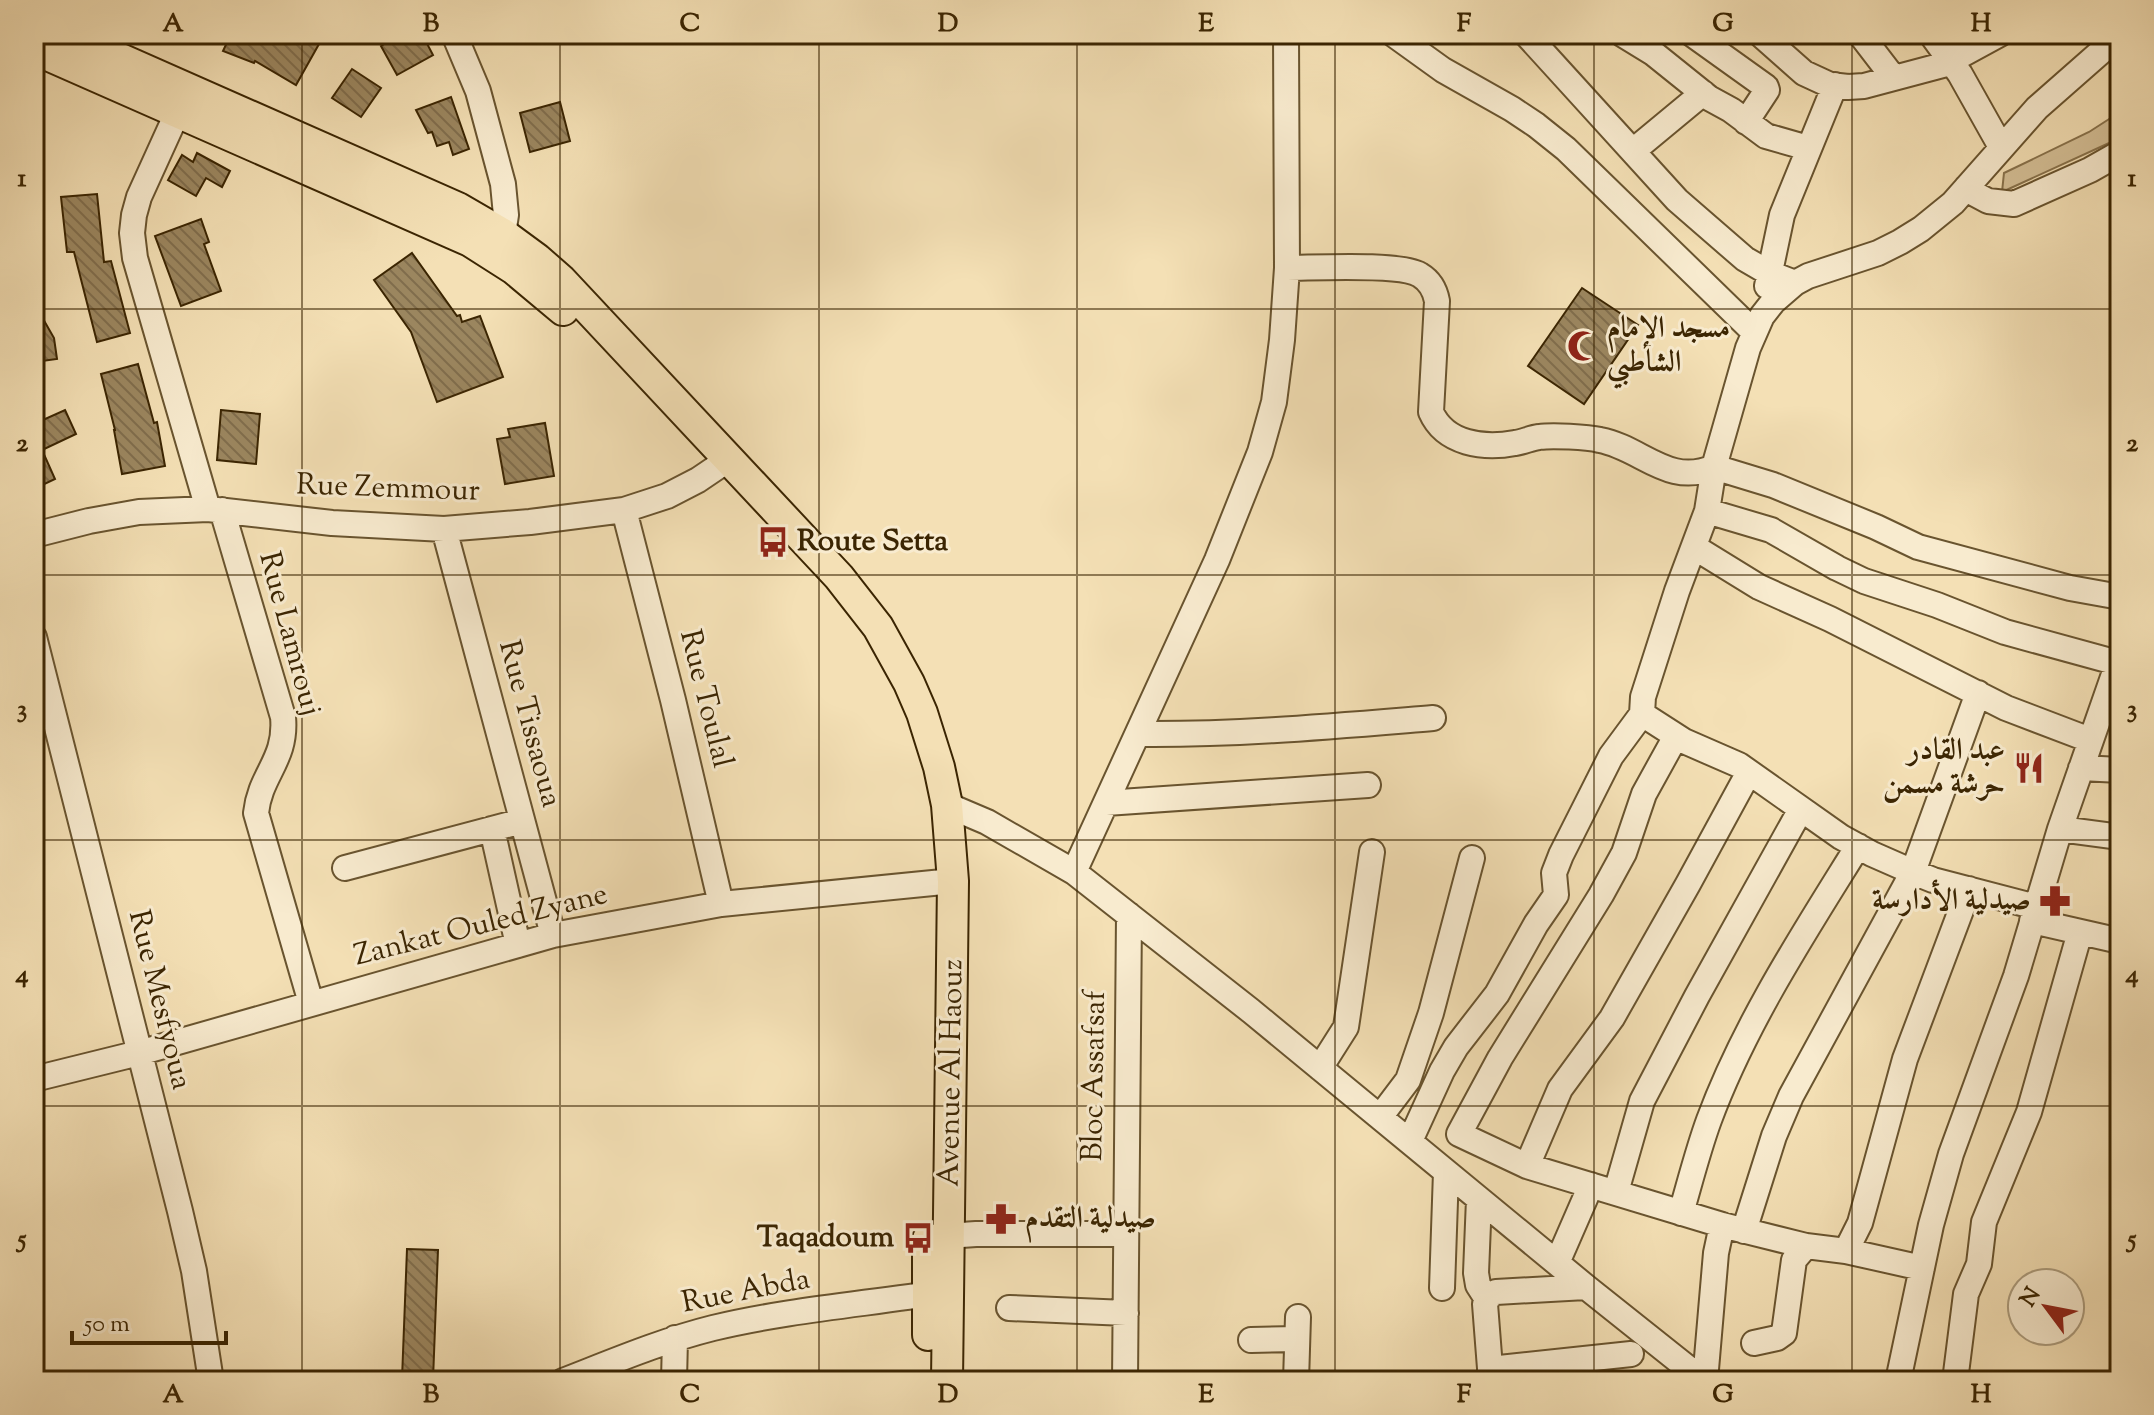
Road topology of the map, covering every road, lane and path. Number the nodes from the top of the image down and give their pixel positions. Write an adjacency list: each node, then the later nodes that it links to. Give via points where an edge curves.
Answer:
1 (64, 34): 18 (main road)
2 (454, 34): 25 (street, via 478,91 503,184 506,215)
3 (1286, 34): 26 (street)
4 (1393, 34): 29 (street, via 1556,141)
5 (1526, 34): 22 (street)
6 (1622, 34): 17 (street)
7 (1692, 34): 19 (street, via 1766,87)
8 (1760, 34): 16 (street, via 1804,73)
9 (1860, 34): 15 (street)
10 (1931, 34): 14 (street)
11 (2000, 34): 14 (street)
12 (2120, 35): 20 (street)
13 (34, 49): 18 (main road)
14 (1951, 61): 15 (street); 20 (street)
15 (1893, 77): 16 (street, via 1864,86)
16 (1835, 85): 21 (street)
17 (1703, 93): 19 (street); 22 (street)
18 (183, 100): 25 (main road, via 458,208); 32 (street, Rue Lamrouj, via 139,197 132,233 135,258)
19 (1746, 122): 21 (street, via 1766,136)
20 (2001, 147): 24 (street)
21 (1808, 148): 27 (street, via 1782,215)
22 (1633, 151): 27 (street, via 1661,185 1727,245)
23 (2120, 153): 24 (street, via 2014,204 1988,201)
24 (1967, 187): 28 (street, via 1938,216 1900,242)
25 (498, 244): 30 (main road, via 537,259 561,280)
26 (1287, 268): 31 (street, via 1399,268 1429,282 1437,301 1431,412 1445,432 1458,439 1482,446 1542,436 1598,439 1674,472); 45 (street, via 1274,402 1260,452)
27 (1769, 273): 28 (street); 29 (street)
28 (1795, 283): 29 (street)
29 (1758, 324): 31 (street)
30 (722, 464): 33 (street, Rue Zemmour, via 667,496); 49 (main road, via 839,577 878,627 913,693)
31 (1714, 467): 34 (street); 38 (street, via 1763,481 1918,547)
32 (215, 509): 35 (street, Rue Zemmour); 36 (street, Rue Zemmour, via 139,512); 75 (street, Rue Lamrouj, via 283,717 283,743 259,792 256,813)
33 (624, 510): 35 (street, Rue Zemmour); 68 (street, Rue Toulal)
34 (1707, 511): 37 (street); 40 (street, via 1771,530 1864,581 2005,632)
35 (444, 529): 56 (street, Rue Tissaoua)
36 (34, 535)
37 (1694, 547): 41 (street, via 1759,587); 43 (street, via 1643,697)
38 (2120, 597)
39 (34, 637): 76 (street, Rue Mesfyoua)
40 (2119, 660): 42 (street)
41 (1978, 693): 47 (street); 65 (street)
42 (2112, 706): 47 (street)
43 (1642, 714): 46 (street); 80 (street, via 1611,756 1561,855 1553,877 1556,895 1497,994 1456,1047)
44 (1433, 718): 45 (street)
45 (1138, 734): 53 (street)
46 (1676, 736): 51 (street); 81 (street, via 1644,794 1624,853 1459,1134)
47 (2090, 740): 48 (street)
48 (2081, 768): 50 (street); 58 (street)
49 (930, 769): 54 (main road, Avenue Al Haouz); 66 (main road, Avenue Al Haouz, via 931,834)
50 (2120, 770)
51 (1749, 772): 55 (street); 81 (street, via 1612,1018 1560,1089)
52 (1368, 785): 53 (street)
53 (1106, 803): 64 (street)
54 (947, 805): 64 (street); 66 (main road, Avenue Al Haouz)
55 (1801, 809): 60 (street); 84 (street, via 1642,1101)
56 (522, 821): 57 (street); 72 (street, Rue Tissaoua)
57 (492, 829): 63 (street); 74 (street)
58 (2060, 829): 59 (street); 69 (street)
59 (2120, 837)
60 (1858, 846): 65 (street); 86 (street, via 1746,1037 1710,1119)
61 (1372, 852): 77 (street, via 1346,1027)
62 (1472, 858): 79 (street, via 1408,1080)
63 (345, 868)
64 (1074, 872): 70 (street)
65 (1913, 872): 67 (street); 87 (street, via 1791,1096)
66 (943, 882): 68 (street, Zankat Ouled Zyane); 89 (main road, Avenue Al Haouz)
67 (1969, 889): 69 (street); 91 (street, via 1905,1059 1860,1223)
68 (721, 904): 72 (street, Zankat Ouled Zyane)
69 (2034, 914): 71 (street); 93 (street, via 1951,1154)
70 (1129, 915): 77 (street); 88 (street, Bloc Assafsaf)
71 (2080, 932): 73 (street); 114 (street, via 2029,1112 1984,1222 1979,1264 1966,1294)
72 (553, 935): 74 (street, Zankat Ouled Zyane)
73 (2120, 941)
74 (518, 945): 75 (street, Zankat Ouled Zyane)
75 (311, 1003): 76 (street, Zankat Ouled Zyane)
76 (139, 1053): 78 (street, Zankat Ouled Zyane); 105 (street, Rue Mesfyoua, via 194,1271)
77 (1320, 1068): 79 (street)
78 (34, 1079)
79 (1380, 1117): 80 (street)
80 (1410, 1141): 82 (street)
81 (1527, 1166): 83 (street)
82 (1446, 1172): 85 (street); 95 (street)
83 (1591, 1185): 84 (street); 92 (street)
84 (1616, 1192): 86 (street)
85 (1479, 1199): 92 (street); 97 (street, via 1476,1273)
86 (1681, 1213): 87 (street)
87 (1733, 1228): 90 (street); 112 (street, via 1716,1253)
88 (1126, 1234): 89 (street); 99 (street, Bloc Assafsaf)
89 (939, 1237): 96 (main road, Avenue Al Haouz)
90 (1806, 1246): 91 (street); 102 (street, via 1794,1260 1784,1333)
91 (1846, 1251): 93 (street)
92 (1557, 1263): 94 (street)
93 (1922, 1268): 113 (street)
94 (1586, 1287): 97 (street, via 1496,1292); 112 (street)
95 (1442, 1288)
96 (938, 1292): 100 (street, Rue Abda, via 758,1319); 108 (main road, Avenue Al Haouz); 109 (main road, Avenue Al Haouz)
97 (1487, 1299): 104 (street)
98 (1009, 1308): 99 (street)
99 (1126, 1313): 110 (street, Bloc Assafsaf)
100 (675, 1338): 106 (street, Rue Abda); 107 (street)
101 (1251, 1340): 111 (street, via 1298,1328)
102 (1754, 1343)
103 (1631, 1354): 104 (street)
104 (1490, 1375)
105 (211, 1381)
106 (563, 1381)
107 (674, 1381)
108 (927, 1381)
109 (947, 1381)
110 (1125, 1381)
111 (1296, 1381)
112 (1705, 1381)
113 (1898, 1381)
114 (1955, 1381)

